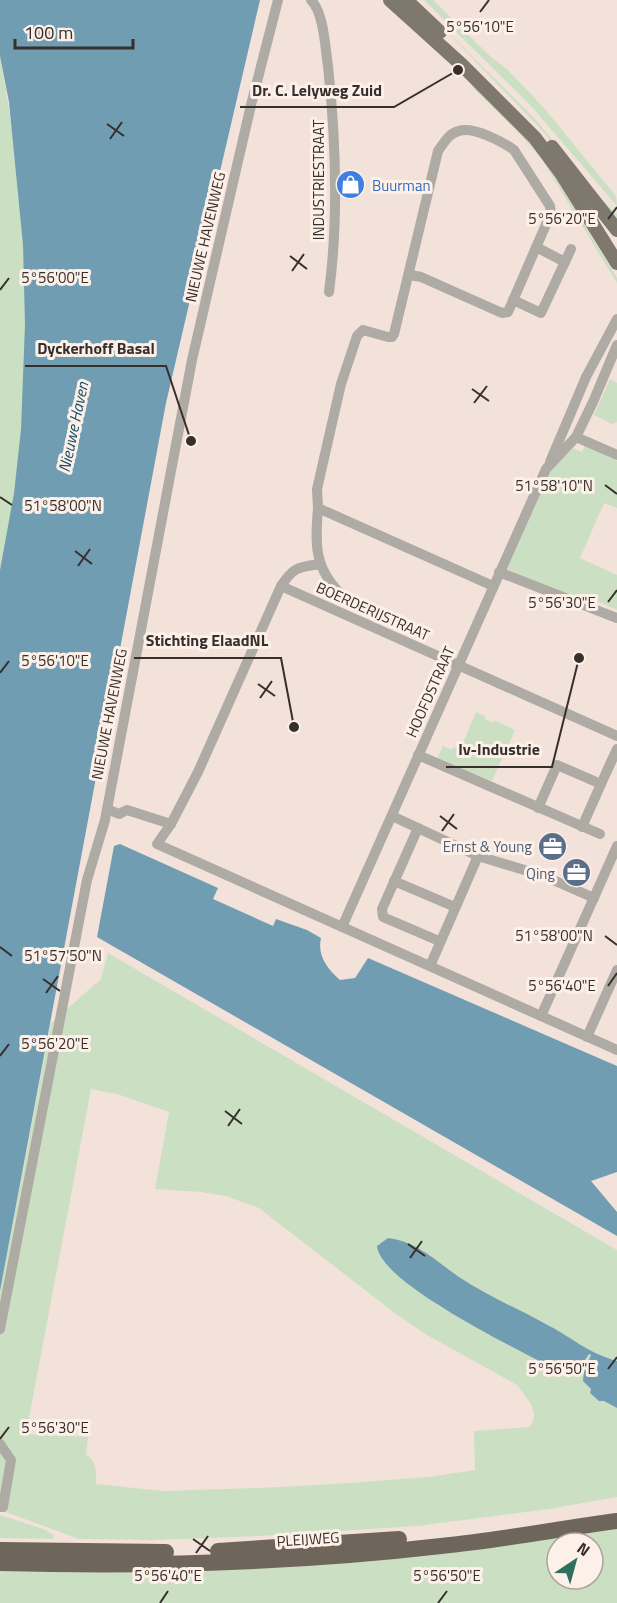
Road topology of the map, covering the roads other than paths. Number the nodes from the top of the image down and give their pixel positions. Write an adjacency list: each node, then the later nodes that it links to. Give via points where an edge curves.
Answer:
1 (278, 0): 32 (street, NIEUWE HAVENWEG, via 192,360)
2 (311, 0): 10 (street, INDUSTRIESTRAAT, via 317,7 326,48 335,147 335,220)
3 (402, 2): 4 (main road, via 538,129); 8 (main road, via 535,138)
4 (617, 230)
5 (536, 248): 7 (street); 9 (street, via 551,213 550,206 514,150 506,143 467,129 457,131 438,151); 11 (street)
6 (571, 249): 7 (street)
7 (565, 262): 11 (street, via 541,313)
8 (617, 263)
9 (410, 275): 11 (street, via 502,314 508,312); 19 (street, via 392,337 366,330 357,336 317,489)
10 (329, 292)
11 (513, 300)
12 (617, 319): 14 (street, HOOFDSTRAAT)
13 (617, 345): 15 (street, HOOFDSTRAAT)
14 (597, 359): 15 (street); 18 (street, HOOFDSTRAAT)
15 (609, 364): 16 (street, HOOFDSTRAAT)
16 (576, 437): 17 (street); 18 (street, HOOFDSTRAAT)
17 (617, 455)
18 (546, 469): 21 (street, HOOFDSTRAAT)
19 (318, 508): 20 (street, via 316,542); 23 (street)
20 (320, 564): 22 (street, via 297,567); 24 (street)
21 (500, 572): 23 (street, HOOFDSTRAAT); 25 (street)
22 (280, 586): 26 (street, BOERDERIJSTRAAT); 34 (street)
23 (493, 586): 26 (street, HOOFDSTRAAT)
24 (343, 596)
25 (617, 618)
26 (459, 665): 27 (street, BOERDERIJSTRAAT); 29 (street, HOOFDSTRAAT)
27 (617, 736)
28 (617, 749): 30 (street)
29 (418, 755): 31 (street); 33 (street, HOOFDSTRAAT)
30 (601, 784): 31 (street, via 557,765); 35 (street)
31 (538, 808): 35 (street)
32 (107, 809): 34 (street, via 119,814 127,810); 49 (street, NIEUWE HAVENWEG, via 87,880)
33 (392, 816): 36 (street); 42 (street, HOOFDSTRAAT)
34 (171, 824): 42 (street, via 157,843)
35 (582, 827): 37 (street)
36 (418, 828): 38 (street); 39 (street)
37 (617, 844): 40 (street)
38 (478, 856): 40 (street, via 544,876); 41 (street)
39 (394, 881): 41 (street); 43 (street, via 382,909 383,917)
40 (594, 898): 46 (street)
41 (455, 907): 43 (street)
42 (342, 927): 44 (street)
43 (440, 941): 44 (street)
44 (430, 966): 46 (street)
45 (617, 970): 47 (street)
46 (541, 1016): 47 (street)
47 (587, 1037): 48 (street)
48 (617, 1050)
49 (0, 1329)
50 (0, 1444): 51 (street, via 11,1460)
51 (0, 1507)
52 (617, 1510): 54 (highway, PLEIJWEG, via 420,1538 247,1550)
53 (617, 1521): 55 (highway, PLEIJWEG, via 343,1556 241,1562)
54 (0, 1550)
55 (0, 1563)

